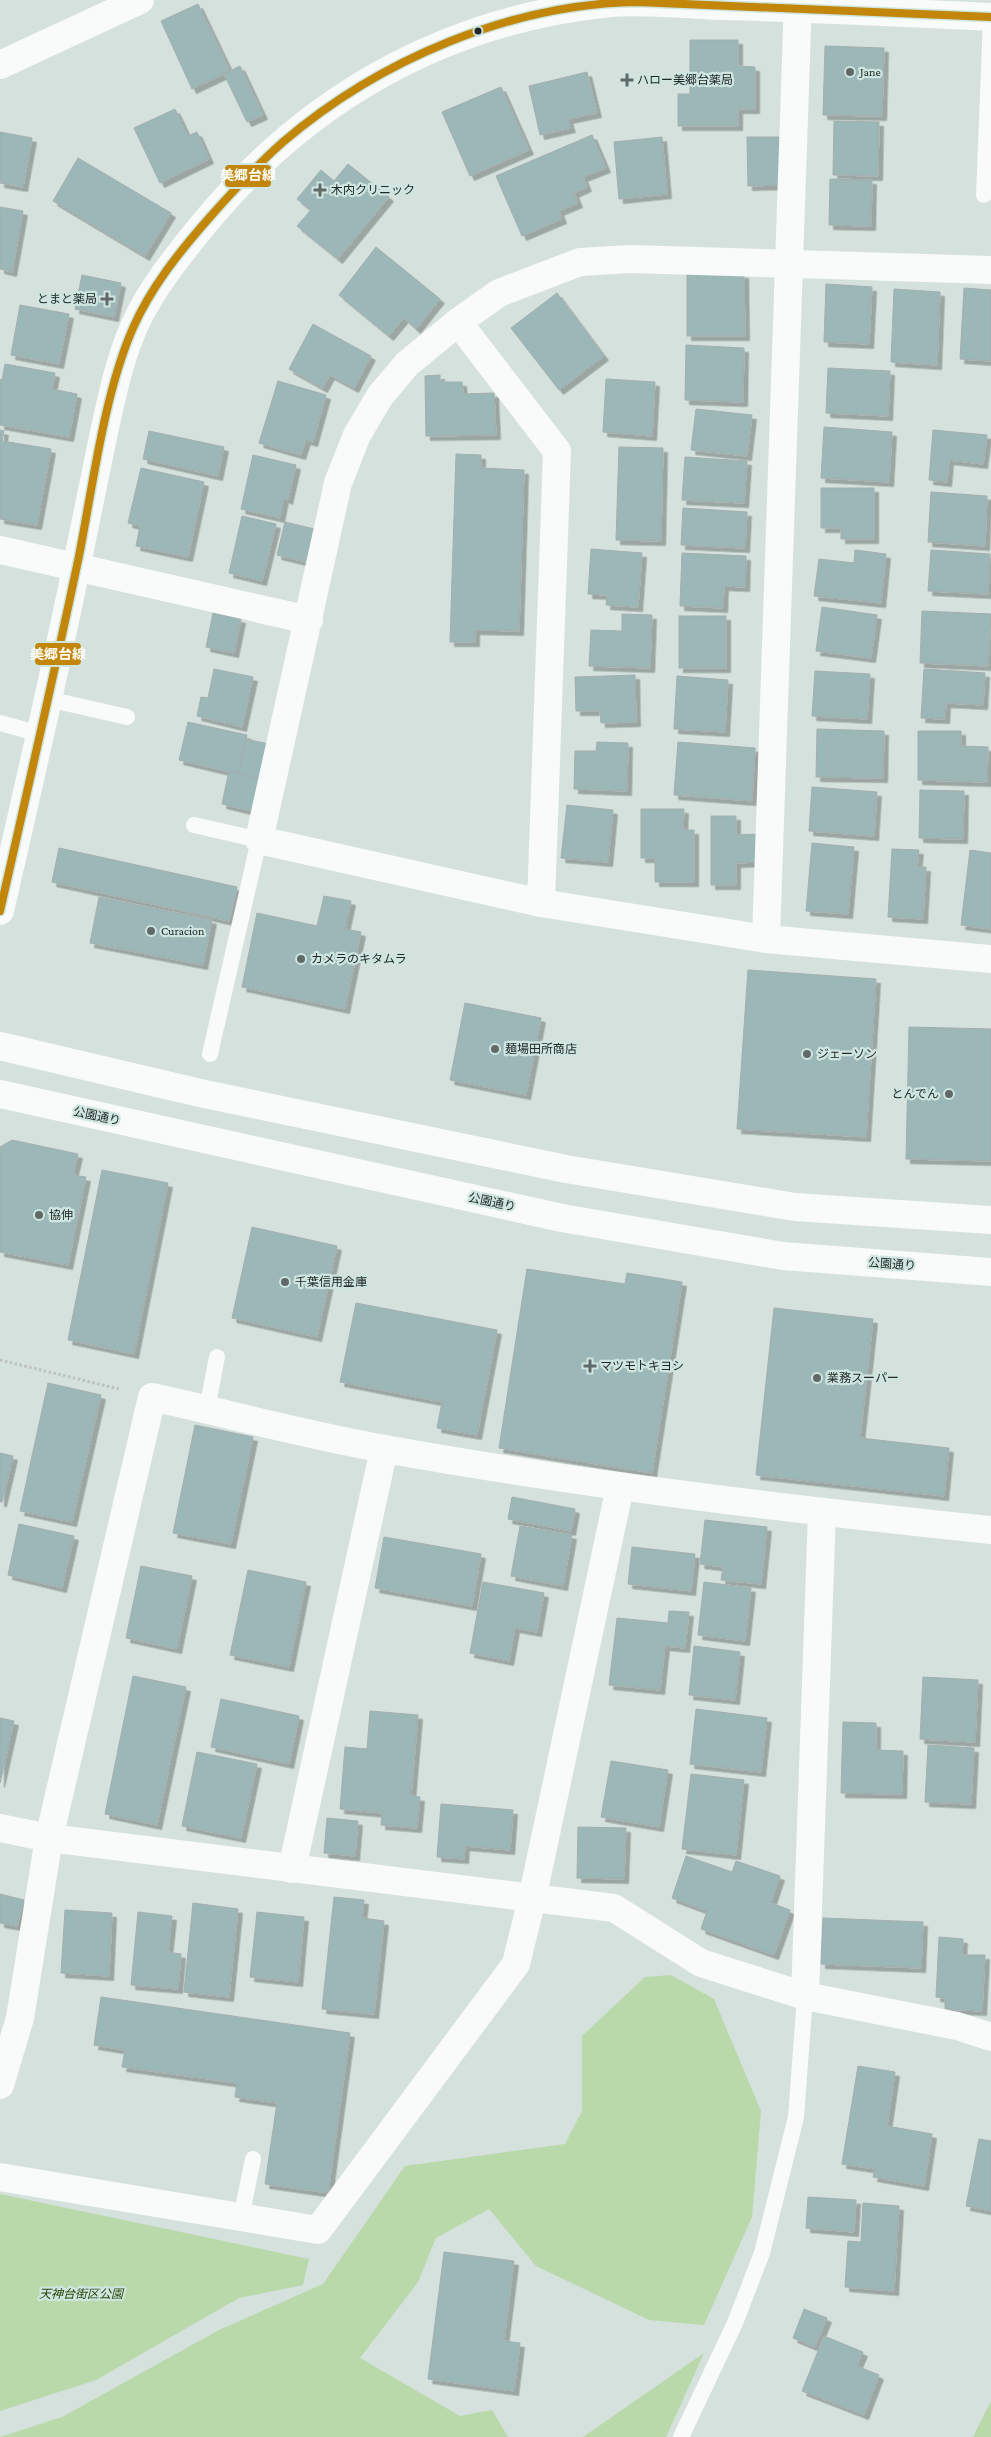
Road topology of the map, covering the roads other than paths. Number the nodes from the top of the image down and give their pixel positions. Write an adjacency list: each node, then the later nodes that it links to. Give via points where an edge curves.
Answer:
1 (140, 0): 4 (street)
2 (798, 4): 3 (street); 6 (street); 10 (street, via 613,3 502,22 442,43 396,65 317,114 223,200 179,255 139,315 115,381)
3 (991, 17): 5 (lane)
4 (0, 65)
5 (984, 195)
6 (790, 262): 7 (street); 8 (street, via 630,259 580,262 499,293); 20 (street)
7 (991, 270)
8 (458, 322): 11 (street, via 407,364 380,396 357,435 338,483); 18 (street, via 556,451)
9 (0, 550): 10 (street)
10 (77, 566): 11 (street); 12 (street)
11 (309, 620): 17 (street)
12 (48, 699): 13 (lane); 15 (street)
13 (127, 718)
14 (0, 722): 15 (lane)
15 (40, 734): 19 (street)
16 (194, 825): 17 (lane)
17 (259, 840): 18 (street); 23 (lane)
18 (541, 903): 20 (street)
19 (0, 911)
20 (766, 939): 21 (street)
21 (991, 959)
22 (0, 1046): 25 (street, via 209,1095 566,1169 795,1207)
23 (210, 1054)
24 (0, 1094): 26 (street, 公園通り, via 562,1218 783,1256)
25 (991, 1220)
26 (991, 1272)
27 (217, 1357): 28 (lane)
28 (207, 1409): 29 (street); 34 (street, via 152,1397)
29 (384, 1448): 30 (street); 35 (street)
30 (620, 1487): 31 (street); 36 (street)
31 (822, 1512): 32 (street); 37 (street)
32 (991, 1530)
33 (0, 1828): 34 (street)
34 (49, 1838): 35 (street); 39 (street, via 20,2018)
35 (292, 1869): 36 (street)
36 (532, 1899): 37 (street, via 614,1908 700,1963); 42 (street, via 516,1964 318,2230)
37 (805, 1996): 38 (street, via 958,2026); 43 (lane, via 796,2117 762,2253 735,2323)
38 (991, 2037)
39 (0, 2085)
40 (253, 2159): 42 (lane)
41 (0, 2177): 42 (street)
42 (241, 2218)
43 (681, 2437)

